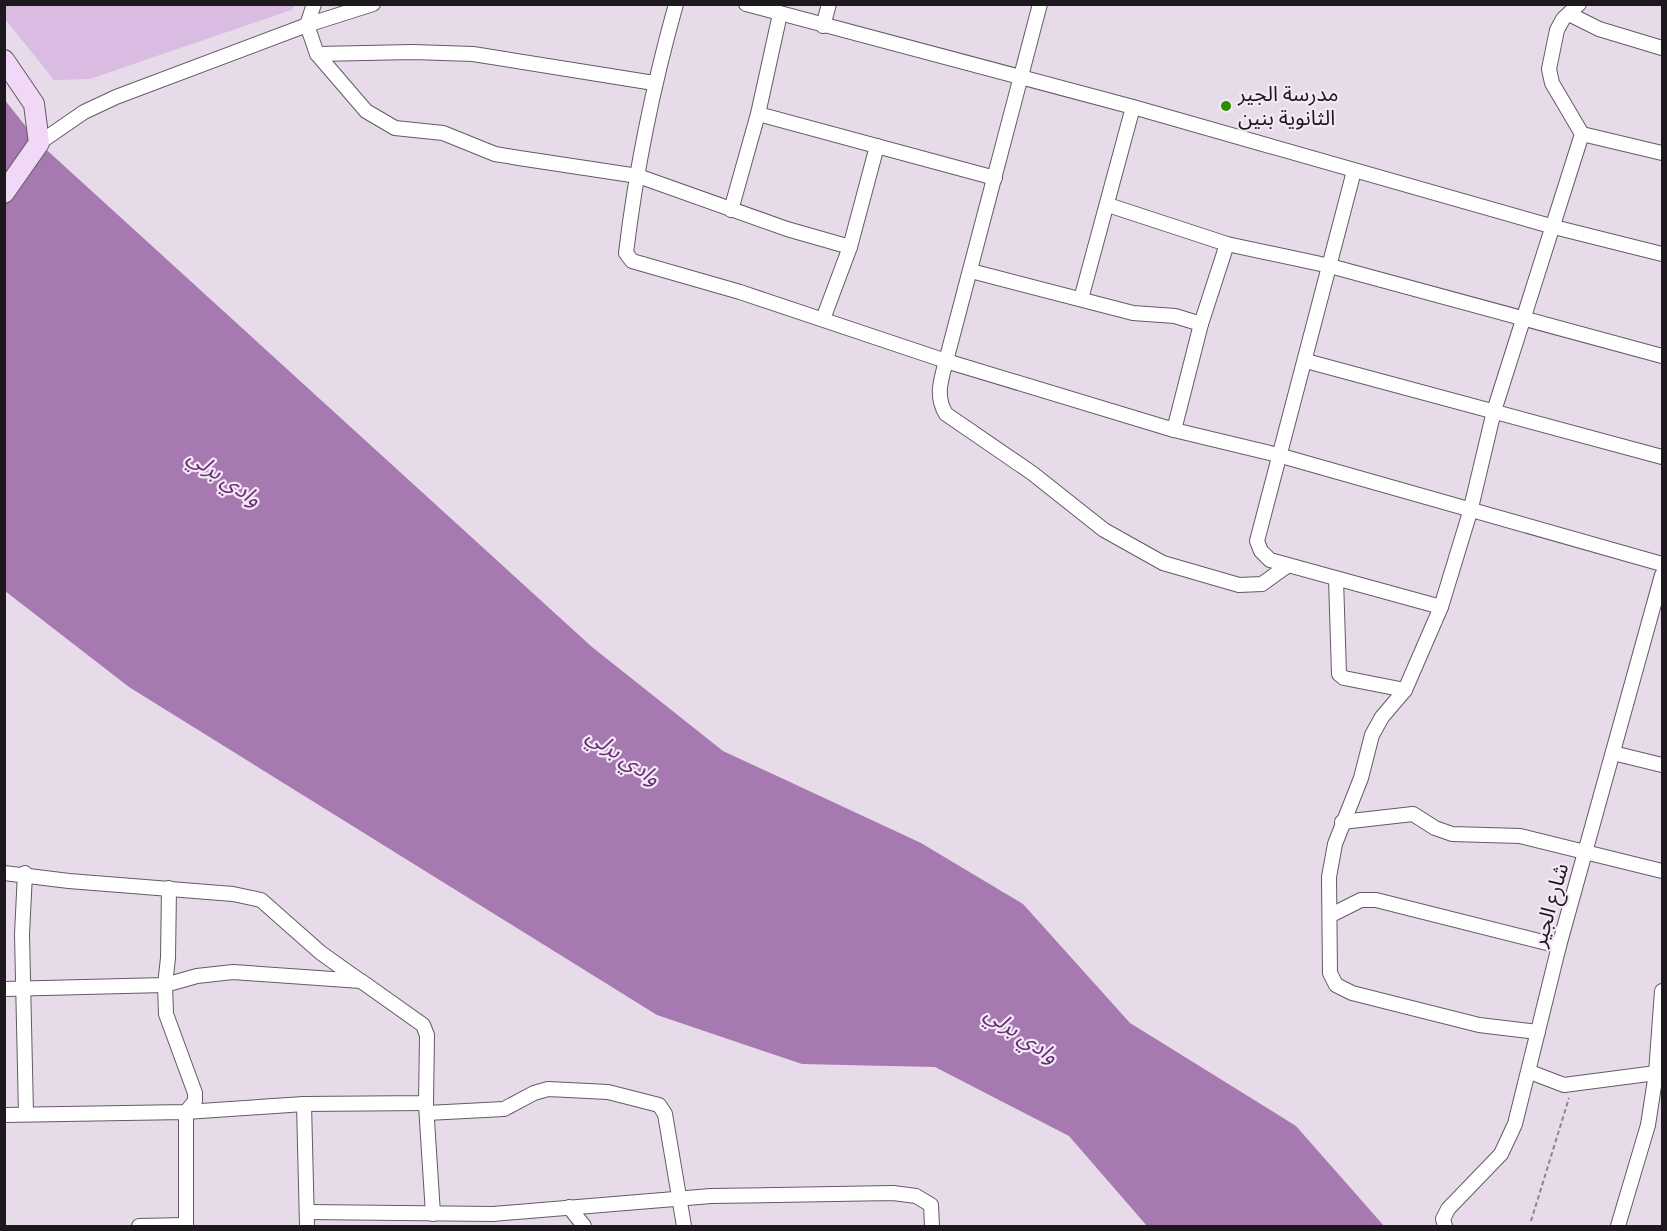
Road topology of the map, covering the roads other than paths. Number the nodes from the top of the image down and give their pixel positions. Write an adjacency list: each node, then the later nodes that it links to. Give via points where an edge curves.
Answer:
1 (314, 4): 9 (street)
2 (373, 4): 9 (street)
3 (676, 4): 15 (street)
4 (746, 4): 8 (street)
5 (829, 4): 10 (street)
6 (1040, 4): 14 (street)
7 (1575, 10): 11 (street, via 1599,29); 18 (street, via 1557,30 1549,69 1552,83)
8 (780, 14): 10 (street); 17 (street)
9 (308, 25): 12 (street); 19 (street, via 116,96)
10 (823, 26): 14 (street)
11 (1662, 48)
12 (317, 54): 15 (street, via 473,54); 23 (street, via 366,111 395,128 442,133 507,156)
13 (4, 60): 19 (street, via 34,104)
14 (1020, 77): 16 (street); 24 (street)
15 (654, 83): 23 (street)
16 (1132, 107): 22 (street); 26 (street)
17 (758, 114): 20 (street); 27 (street)
18 (1581, 134): 21 (street); 28 (street)
19 (39, 142): 25 (street)
20 (877, 146): 24 (street); 30 (street)
21 (1662, 153)
22 (1354, 171): 28 (street); 32 (street)
23 (638, 176): 27 (street); 35 (street, via 627,258)
24 (994, 178): 33 (street)
25 (4, 193)
26 (1108, 205): 29 (street); 34 (street)
27 (731, 210): 30 (street)
28 (1554, 227): 31 (street); 36 (street)
29 (1227, 244): 32 (street); 37 (street)
30 (850, 247): 35 (street)
31 (1662, 254)
32 (1330, 266): 36 (street); 40 (street)
33 (971, 271): 34 (street); 39 (street)
34 (1081, 299): 37 (street, via 1132,313 1175,316)
35 (823, 319): 39 (street)
36 (1522, 320): 38 (street); 41 (street)
37 (1201, 324): 42 (street)
38 (1662, 356)
39 (946, 361): 42 (street); 47 (street, via 939,404 946,414 1032,473 1104,530 1177,569 1239,585 1263,584)
40 (1306, 361): 41 (street); 43 (street)
41 (1494, 411): 44 (street); 45 (street)
42 (1174, 430): 43 (street)
43 (1278, 455): 45 (street); 47 (street, via 1257,541 1270,560)
44 (1662, 458)
45 (1470, 512): 46 (street); 50 (street)
46 (1662, 564)
47 (1287, 566): 49 (street)
48 (1662, 575): 52 (street, شارع الجير)
49 (1336, 579): 50 (street); 51 (street, via 1339,674)
50 (1441, 607): 51 (street)
51 (1405, 690): 54 (street, via 1372,735 1361,778)
52 (1613, 753): 53 (street); 55 (street, شارع الجير)
53 (1662, 765)
54 (1342, 822): 55 (street, via 1413,814 1452,834 1520,836); 60 (street, via 1329,877)
55 (1586, 854): 56 (street); 61 (street, شارع الجير)
56 (1662, 871)
57 (4, 873): 58 (street)
58 (25, 873): 59 (street, via 69,881); 64 (street)
59 (169, 888): 62 (street, via 261,900 321,953); 63 (street)
60 (1331, 915): 61 (street, via 1361,900 1376,900); 67 (street, via 1330,973 1336,985 1352,993 1479,1025)
61 (1559, 946): 67 (street, شارع الجير)
62 (361, 981): 63 (street, via 233,972); 71 (street, via 423,1025 427,1035)
63 (165, 985): 64 (street); 72 (street, via 166,1014 195,1094 195,1101)
64 (25, 988): 65 (street); 74 (street)
65 (4, 989)
66 (1662, 992): 69 (street)
67 (1538, 1032): 68 (street, شارع الجير)
68 (1530, 1072): 69 (street, via 1552,1082 1574,1084); 87 (street, شارع الجير, via 1515,1124 1501,1154 1448,1209 1443,1219)
69 (1659, 1075): 88 (street)
70 (304, 1104): 71 (street); 72 (street); 77 (street)
71 (427, 1108): 75 (street, via 504,1108 541,1089 608,1092 659,1105 664,1109); 78 (street)
72 (186, 1112): 74 (street); 80 (street)
73 (4, 1114): 74 (street)
74 (26, 1114)
75 (681, 1200): 76 (street); 85 (street); 86 (street, via 767,1194 893,1193 916,1196 930,1205)
76 (569, 1207): 79 (street); 84 (street)
77 (307, 1212): 78 (street); 82 (street)
78 (433, 1214): 79 (street)
79 (493, 1214): 83 (street)
80 (185, 1226): 81 (street)
81 (139, 1227)
82 (307, 1227)
83 (499, 1227)
84 (584, 1227)
85 (684, 1227)
86 (932, 1227)
87 (1445, 1227)
88 (1618, 1227)

